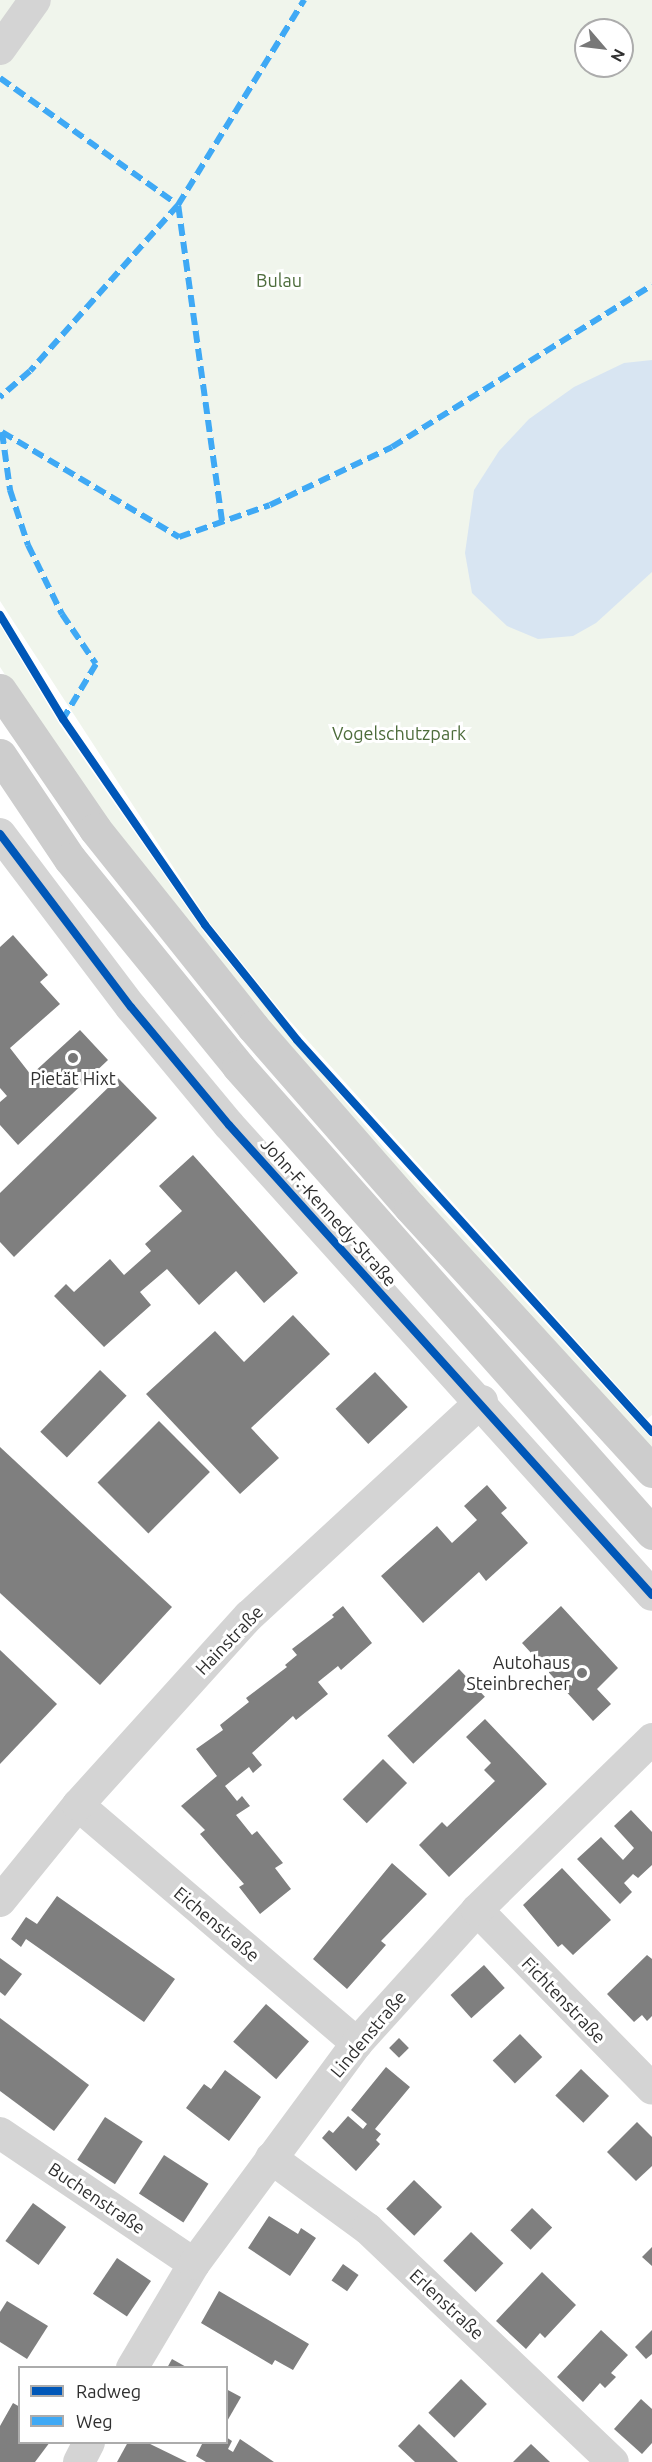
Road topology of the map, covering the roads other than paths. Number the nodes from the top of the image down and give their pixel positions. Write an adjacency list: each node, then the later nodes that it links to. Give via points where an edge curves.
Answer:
1 (35, 0): 2 (street)
2 (0, 49)
3 (0, 690): 7 (main road, via 102,839 253,1027 418,1216)
4 (0, 755): 8 (main road, via 70,859 238,1066)
5 (0, 834): 6 (street, John-F.-Kennedy-Straße, via 130,1007 222,1116)
6 (482, 1401): 9 (street, John-F.-Kennedy-Straße); 11 (street, Hainstraße, via 249,1616)
7 (652, 1471)
8 (652, 1533)
9 (652, 1595)
10 (652, 1739): 13 (street, Lindenstraße)
11 (78, 1805): 12 (street, Hainstraße); 14 (street, Eichenstraße)
12 (0, 1901)
13 (477, 1910): 14 (street, Lindenstraße); 15 (street, Fichtenstraße)
14 (357, 2043): 17 (street, Lindenstraße)
15 (652, 2089)
16 (0, 2133): 18 (street, Buchenstraße)
17 (271, 2158): 18 (street, Lindenstraße); 22 (street, Erlenstraße, via 368,2229)
18 (194, 2264): 19 (street, Lindenstraße)
19 (133, 2366)
20 (87, 2444): 21 (street)
21 (79, 2462)
22 (613, 2462)

